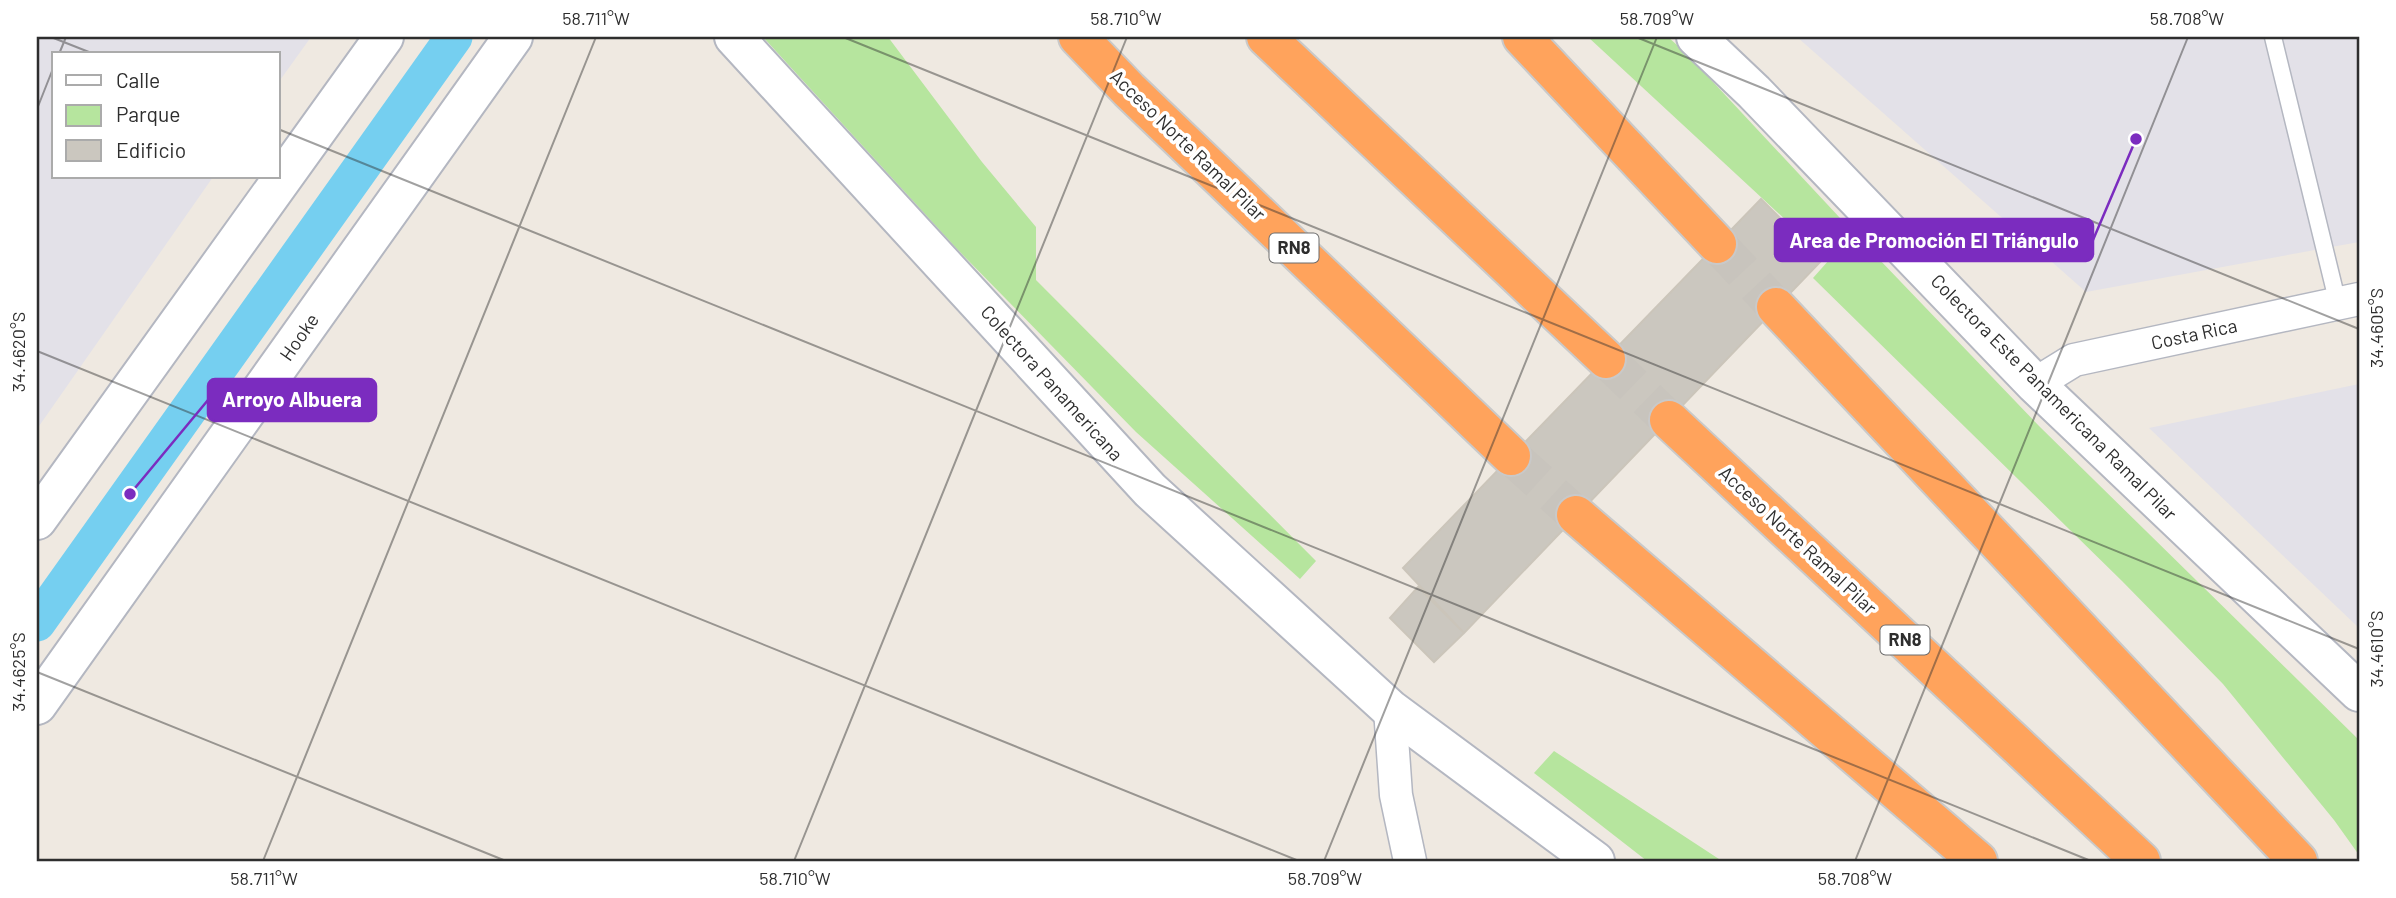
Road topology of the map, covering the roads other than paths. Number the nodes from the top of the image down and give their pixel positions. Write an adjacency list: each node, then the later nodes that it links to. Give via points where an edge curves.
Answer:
1 (384, 37): 17 (street)
2 (513, 37): 19 (street, Hooke)
3 (734, 37): 20 (street, Colectora Panamericana, via 1150,490)
4 (1078, 37): 15 (highway, Acceso Norte Ramal Pilar / RN8)
5 (1266, 37): 12 (highway)
6 (1522, 37): 9 (highway)
7 (1696, 37): 13 (street, Colectora Este Panamericana Ramal Pilar)
8 (2273, 37): 10 (lane)
9 (1717, 244)
10 (2349, 302): 13 (street, Costa Rica, via 2074,360)
11 (1776, 307): 25 (highway)
12 (1606, 359)
13 (2035, 384): 18 (street, Colectora Este Panamericana Ramal Pilar)
14 (1669, 420): 24 (highway, Acceso Norte Ramal Pilar / RN8)
15 (1511, 456)
16 (1576, 516): 23 (highway)
17 (37, 520)
18 (2359, 692)
19 (37, 705)
20 (1390, 709): 21 (street, via 1396,795); 22 (street, Colectora Panamericana)
21 (1410, 861)
22 (1595, 861)
23 (1978, 861)
24 (2141, 861)
25 (2298, 861)

